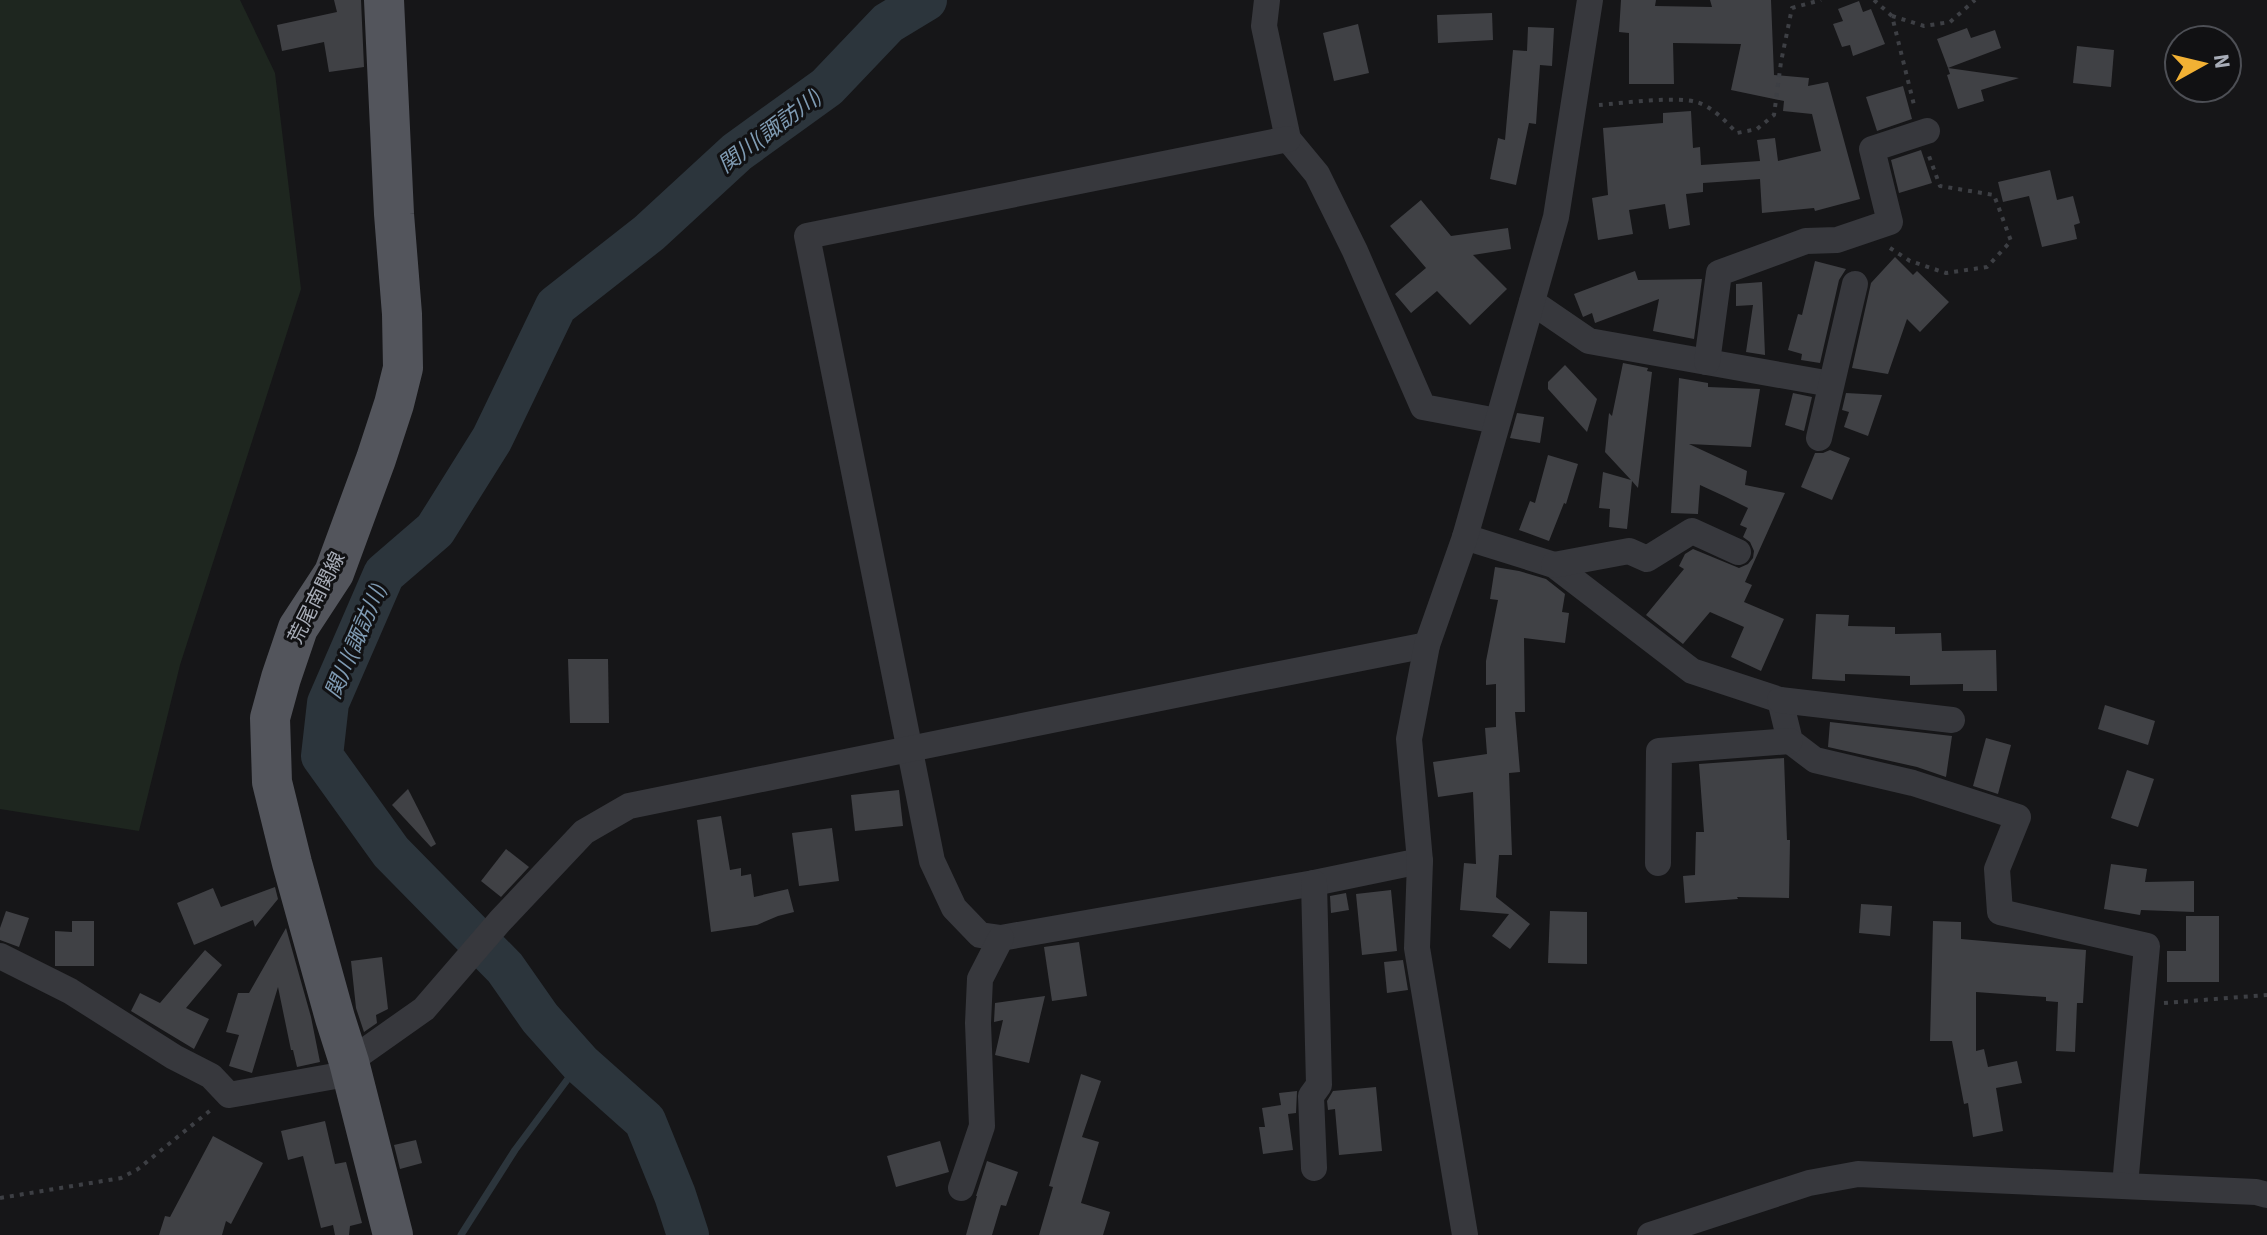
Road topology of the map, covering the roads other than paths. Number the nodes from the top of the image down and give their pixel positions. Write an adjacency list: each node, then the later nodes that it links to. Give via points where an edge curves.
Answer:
1 (384, 0): 25 (main road, 荒尾南関線, via 403,368 334,573 298,628 270,718 272,782)
2 (1267, 0): 5 (street, via 1264,26)
3 (1590, 0): 7 (street, via 1556,217)
4 (1924, 132): 8 (street, via 1872,149 1890,222 1837,240 1806,241 1719,273)
5 (1288, 139): 10 (street, via 1317,174 1423,407); 19 (street, via 807,236)
6 (1855, 284): 9 (street)
7 (1532, 302): 8 (street, via 1589,341); 10 (street)
8 (1707, 362): 9 (street)
9 (1831, 384): 11 (street)
10 (1497, 421): 12 (street)
11 (1819, 438)
12 (1465, 537): 14 (street); 15 (street)
13 (1738, 552): 14 (street, via 1692,531 1647,559 1629,551)
14 (1554, 565): 16 (street, via 1692,671)
15 (1427, 645): 19 (street); 20 (street, via 1409,739)
16 (1780, 700): 17 (street); 18 (street)
17 (1952, 720)
18 (1790, 741): 21 (street, via 1659,751); 27 (street, via 1815,760 1913,783 2018,817 1997,869 2000,912 2147,946)
19 (909, 749): 23 (street, via 932,861 948,896 980,935); 25 (street, via 629,806 584,832 424,1009)
20 (1420, 861): 22 (street); 31 (street, via 1417,948)
21 (1658, 863)
22 (1314, 883): 23 (street); 26 (street, via 1319,1085 1311,1096)
23 (1001, 938): 28 (street, via 980,979 982,1126)
24 (0, 956): 25 (street, via 70,991 211,1076 229,1095)
25 (351, 1067): 30 (main road, 荒尾南関線)
26 (1314, 1168)
27 (2125, 1185): 29 (street); 32 (street, via 1858,1174 1809,1183)
28 (961, 1188)
29 (2267, 1195)
30 (388, 1220)
31 (1465, 1235)
32 (1650, 1235)

